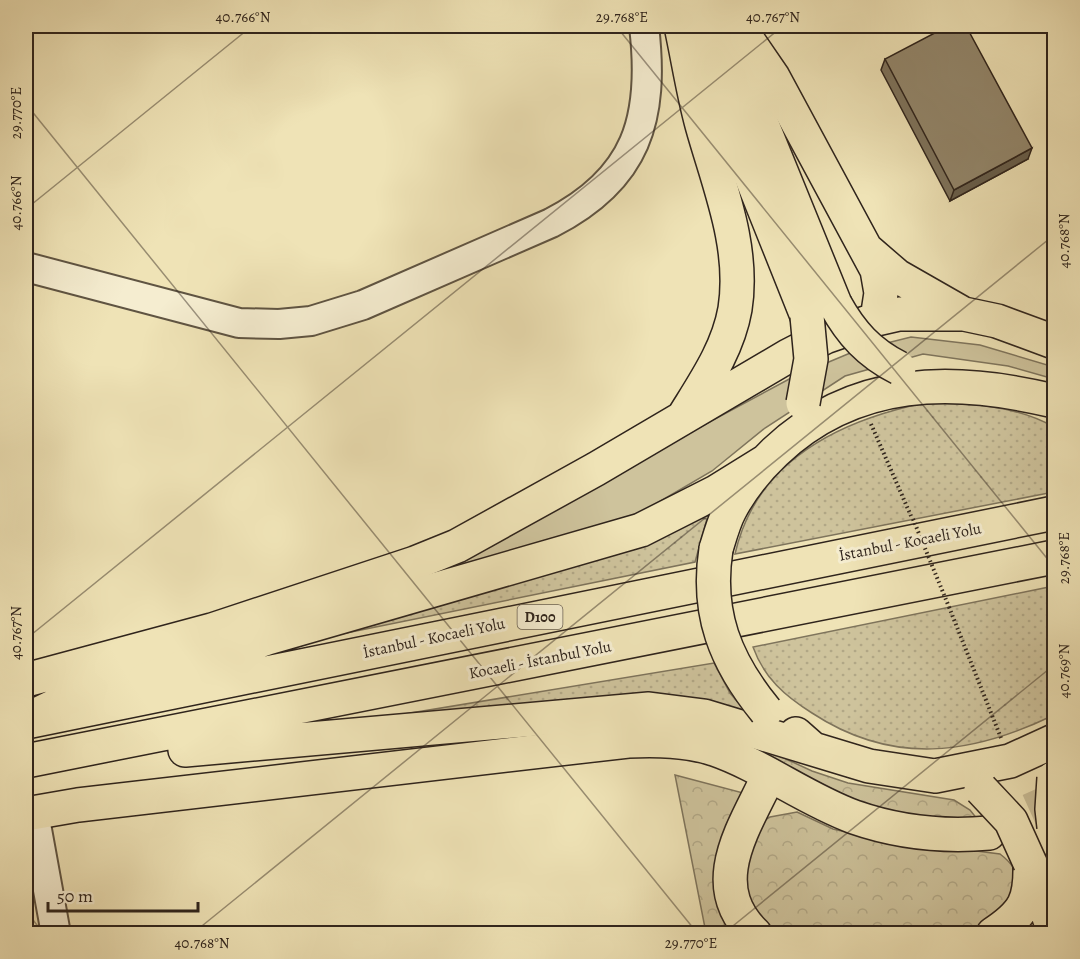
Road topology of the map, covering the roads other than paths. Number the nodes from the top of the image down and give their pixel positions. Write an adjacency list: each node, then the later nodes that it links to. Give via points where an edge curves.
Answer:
1 (644, 26): 8 (street, via 645,105 639,130 630,153 600,193 551,223 363,305 311,321 239,323)
2 (681, 26): 9 (main road, via 701,122 732,232)
3 (691, 26): 6 (main road)
4 (722, 26): 6 (main road)
5 (738, 26): 7 (main road, via 773,77)
6 (734, 94): 14 (main road, bridge, via 835,304 860,341 899,368); 17 (main road, bridge, via 807,316 811,359)
7 (868, 251): 10 (main road, via 897,276); 11 (main road, via 880,280)
8 (26, 267)
9 (735, 308): 13 (main road, via 745,339); 16 (main road, via 718,362)
10 (964, 314): 11 (main road, via 899,314); 12 (main road, via 997,321)
11 (877, 319): 13 (main road, via 825,337)
12 (1054, 342)
13 (766, 368): 16 (main road)
14 (961, 385): 15 (main road); 17 (main road, via 905,388 860,399)
15 (1054, 401)
16 (681, 420): 21 (main road, via 457,546)
17 (792, 436): 18 (main road)
18 (766, 460): 23 (main road, via 716,492 641,530 268,638); 25 (main road, bridge, via 729,510 716,549 712,595 718,625 736,670 766,711)
19 (1054, 513): 23 (main road, İstanbul - Kocaeli Yolu / D100)
20 (1054, 557): 26 (main road, Kocaeli - İstanbul Yolu)
21 (212, 630): 22 (main road); 23 (main road)
22 (26, 680)
23 (26, 721)
24 (1054, 741): 29 (main road, via 1010,761)
25 (813, 748): 27 (main road, via 704,716 649,709 314,736); 29 (main road, via 869,766)
26 (26, 761)
27 (26, 766)
28 (770, 775): 31 (main road, via 712,748 663,740 628,741); 31 (main road, via 826,805 878,825 960,835 985,829 882,811 839,796 720,738 681,728 651,726 53,789 32,797); 38 (main road, via 730,865 734,904 741,921)
29 (935, 776): 34 (main road, bridge, via 981,789 1011,821)
30 (1054, 778): 32 (main road, bridge)
31 (28, 811): 37 (street)
32 (1054, 827)
33 (26, 852): 36 (street)
34 (1030, 863): 35 (main road); 39 (main road, via 1026,902 1019,913)
35 (1054, 932)
36 (39, 933)
37 (56, 933)
38 (755, 933)
39 (993, 933)

